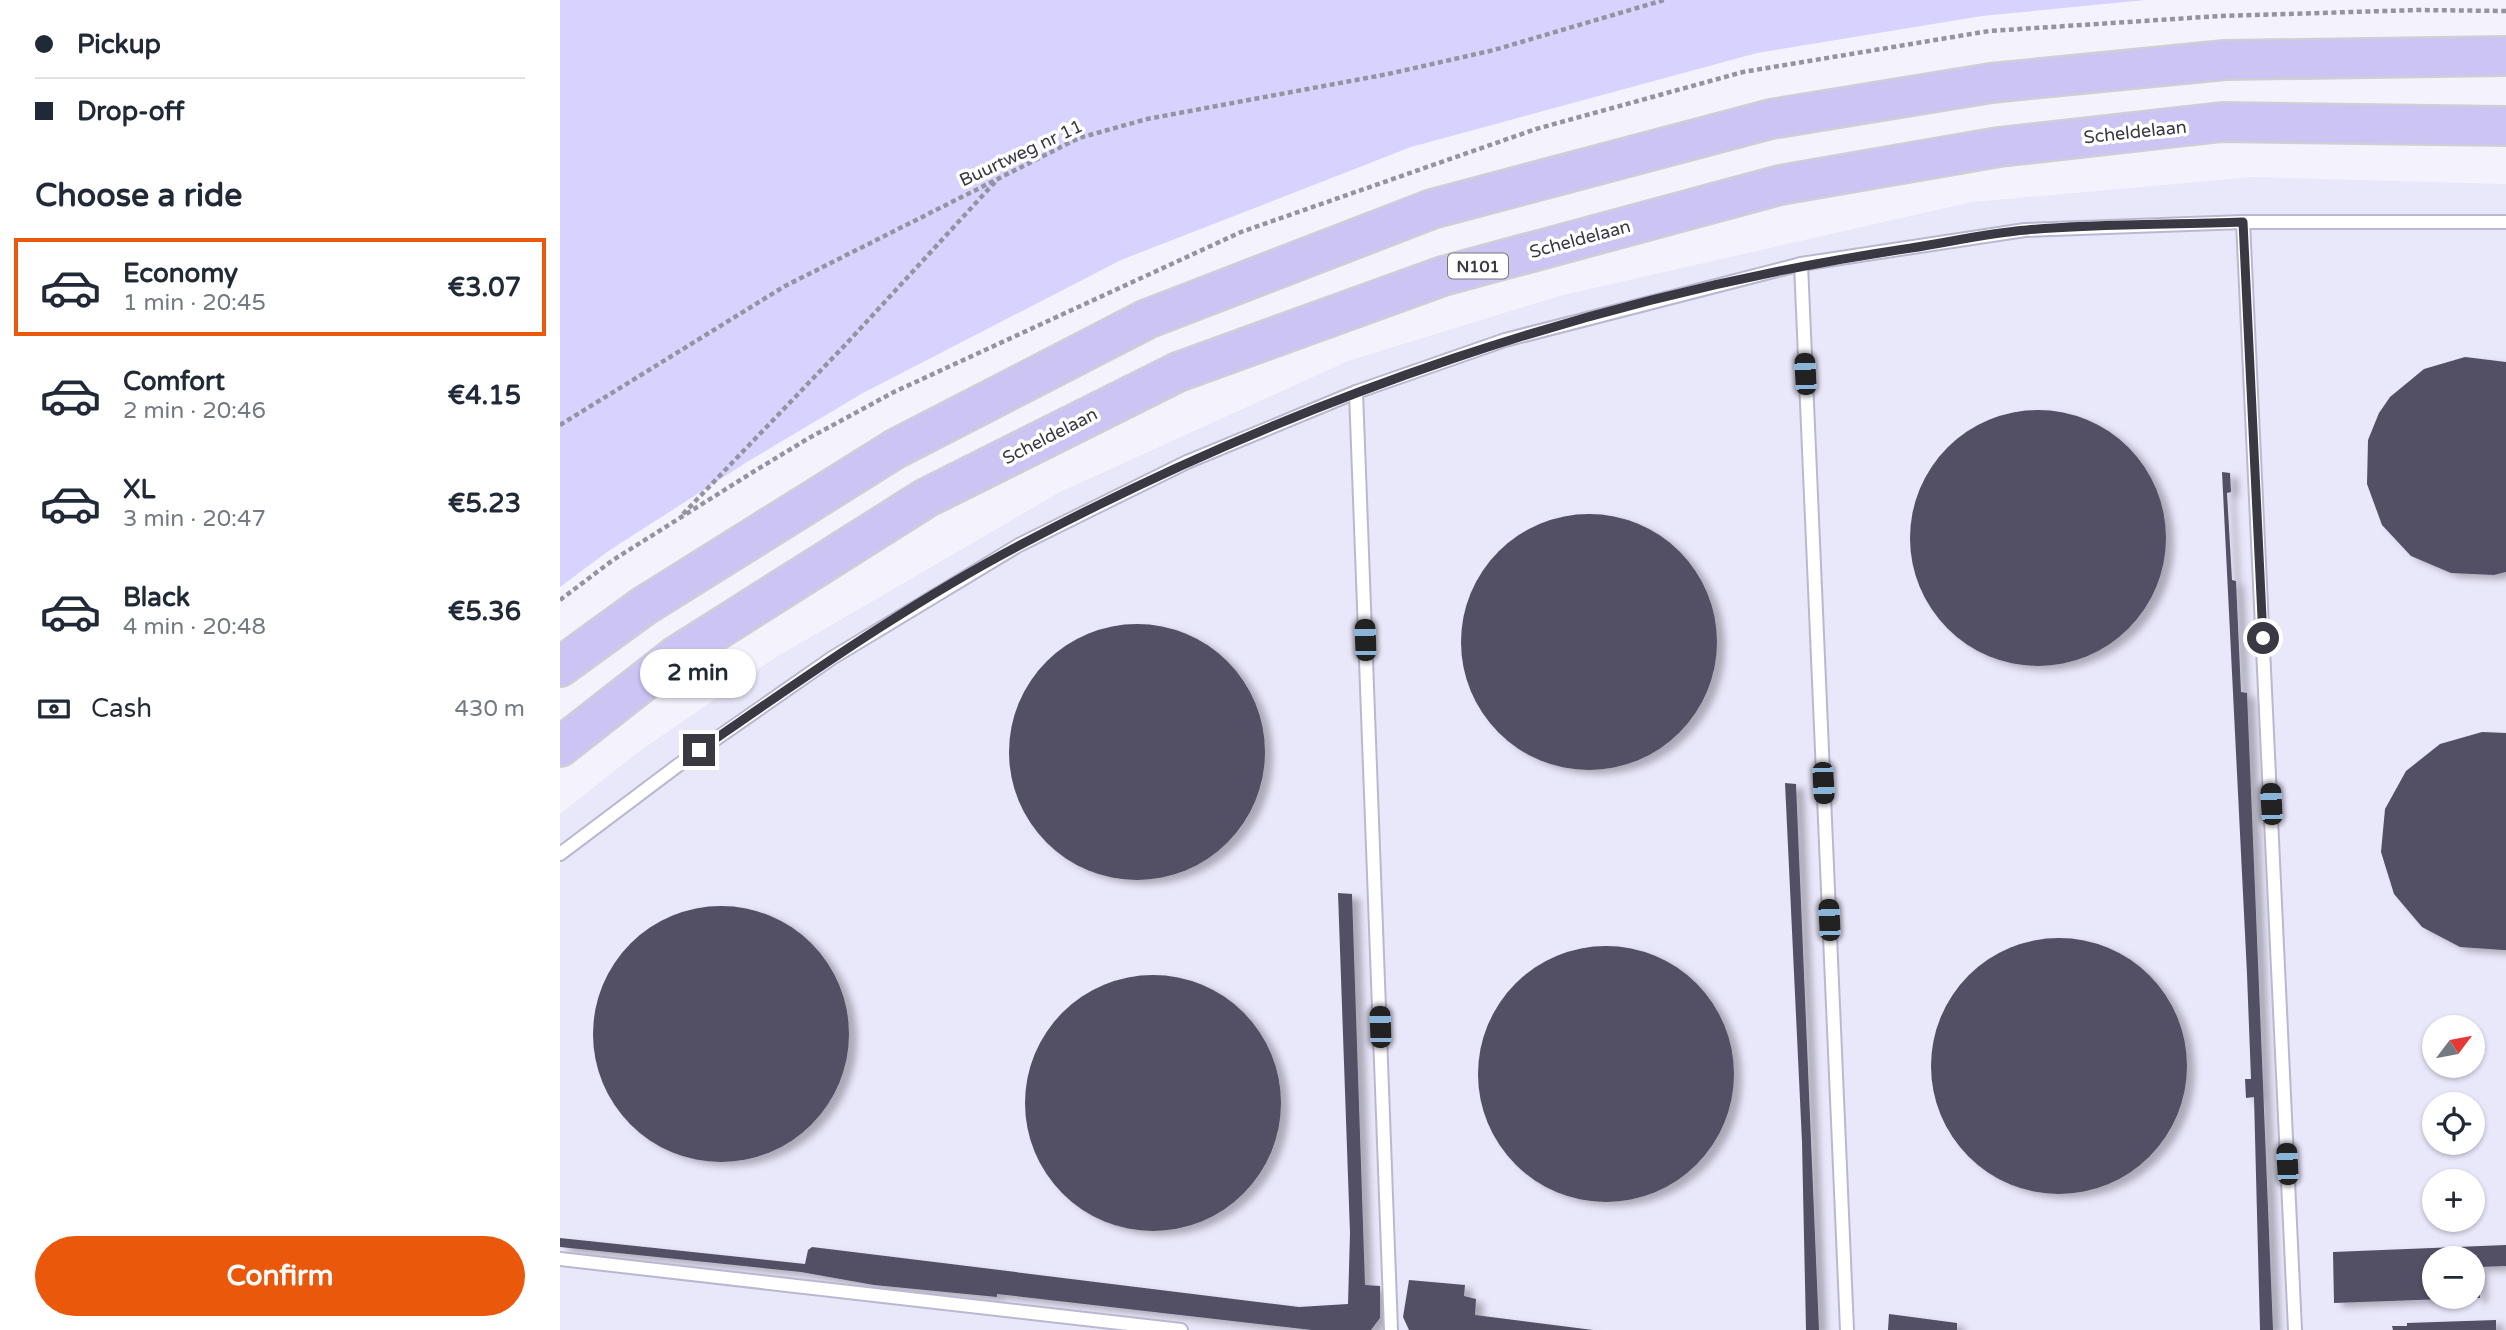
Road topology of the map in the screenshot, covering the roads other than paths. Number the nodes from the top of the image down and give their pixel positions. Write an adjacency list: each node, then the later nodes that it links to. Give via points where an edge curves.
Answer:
1 (2506, 56): 7 (main road, via 2225,60 1991,83 1771,119 1432,209 1147,319 895,449 644,606)
2 (2506, 126): 8 (main road, Scheldelaan / N101, via 2222,122 1999,147 1780,185 1443,275 1178,372 926,498 676,656)
3 (2243, 222): 4 (lane); 5 (lane, via 2025,230); 14 (lane)
4 (2506, 222)
5 (1801, 264): 6 (lane, via 1505,340); 13 (lane)
6 (1356, 392): 9 (lane, via 1187,462 1019,545 832,657); 12 (lane)
7 (560, 667)
8 (560, 747)
9 (560, 855)
10 (560, 1259): 11 (lane)
11 (1181, 1330)
12 (1391, 1330)
13 (1847, 1330)
14 (2295, 1330)

